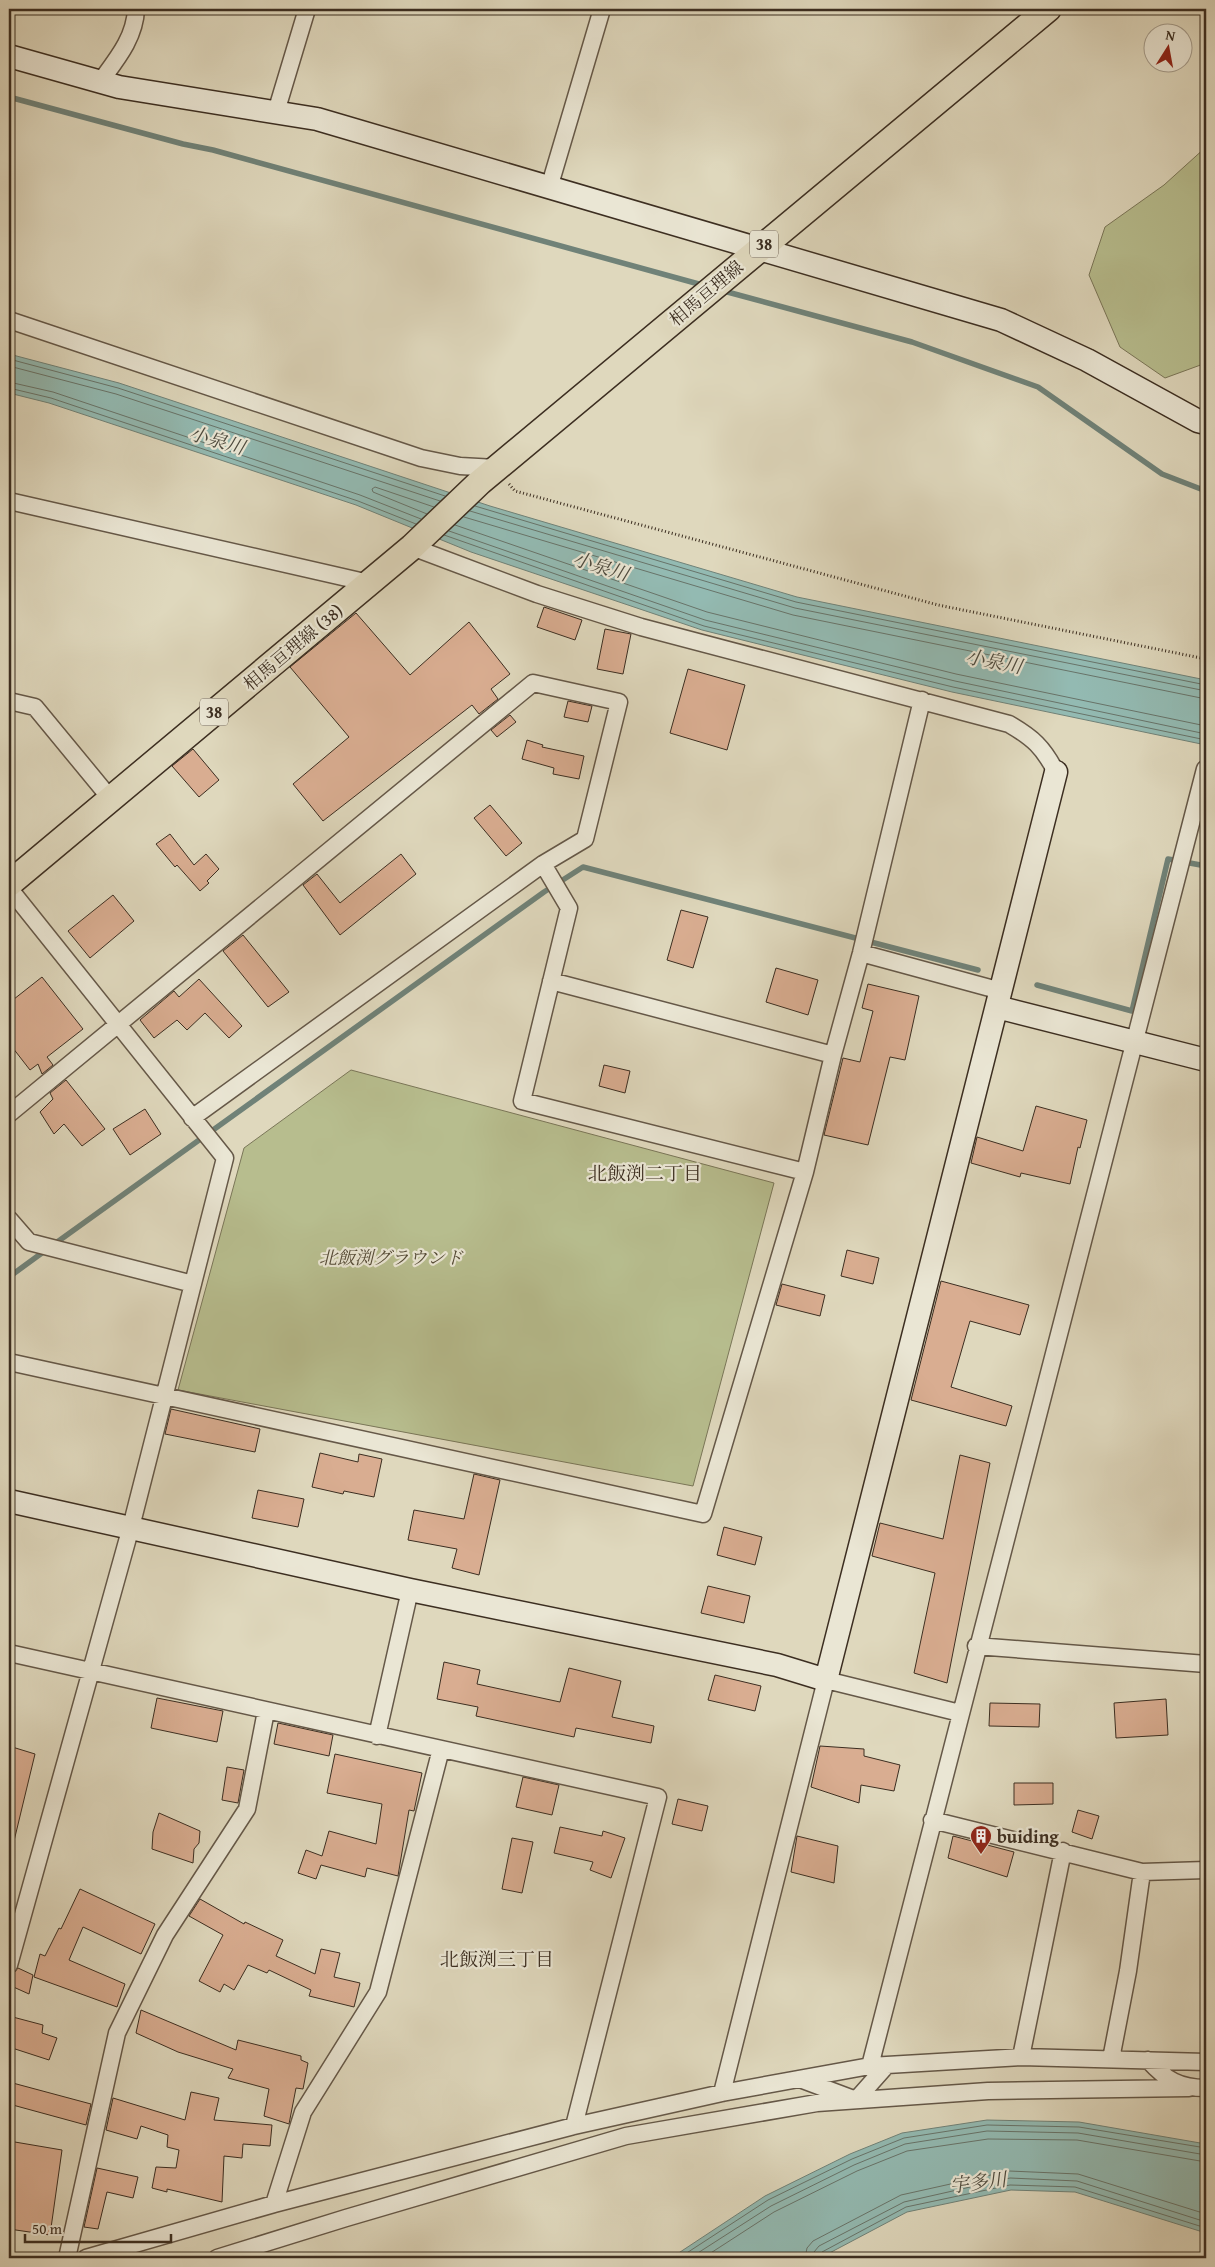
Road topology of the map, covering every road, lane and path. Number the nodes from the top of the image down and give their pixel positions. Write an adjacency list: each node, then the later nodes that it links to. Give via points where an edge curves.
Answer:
1 (136, 9): 6 (street, via 136,20 124,50)
2 (307, 9): 7 (street)
3 (602, 9): 8 (street)
4 (1048, 9): 9 (main road, 相馬亘理線 / 38)
5 (9, 56): 6 (street)
6 (100, 82): 7 (street)
7 (276, 112): 8 (street, via 317,119)
8 (549, 188): 9 (street)
9 (757, 250): 11 (street, via 1001,320 1087,360); 12 (main road, 相馬亘理線 / 38)
10 (9, 320): 12 (street, via 421,458)
11 (1206, 423)
12 (488, 475): 14 (main road, 相馬亘理線 (38) / 38); 16 (path, via 515,491 909,598)
13 (9, 501): 15 (street)
14 (416, 544): 15 (main road, 相馬亘理線 (38) / 38); 17 (street, via 538,594 641,627)
15 (368, 583): 21 (main road, 相馬亘理線 (38) / 38)
16 (1206, 659)
17 (922, 700): 20 (street, via 1009,724 1031,737 1045,752); 25 (street)
18 (9, 701): 21 (street, via 35,707)
19 (1205, 769): 29 (street)
20 (1056, 772): 27 (street)
21 (110, 798): 23 (main road, 相馬亘理線 (38) / 38)
22 (545, 867): 26 (street, via 569,908); 28 (street, via 586,840 619,702 533,683); 33 (street)
23 (9, 884)
24 (9, 888): 28 (street)
25 (863, 944): 27 (street); 30 (street)
26 (551, 981): 30 (street); 34 (street, via 522,1101)
27 (999, 999): 29 (street); 46 (street)
28 (117, 1023): 32 (street); 33 (street)
29 (1136, 1043): 31 (street); 42 (street)
30 (833, 1055): 34 (street)
31 (1206, 1060)
32 (9, 1114)
33 (195, 1121): 36 (street, via 225,1158)
34 (805, 1172): 38 (street, via 703,1514)
35 (9, 1219): 36 (street, via 29,1242)
36 (193, 1284): 38 (street)
37 (9, 1362): 38 (street)
38 (163, 1397): 40 (street)
39 (9, 1501): 40 (street)
40 (131, 1528): 41 (street); 45 (street)
41 (410, 1590): 46 (street, via 777,1666); 49 (street)
42 (976, 1646): 44 (street); 48 (street)
43 (9, 1653): 45 (street)
44 (1206, 1664)
45 (91, 1672): 47 (street); 55 (street)
46 (826, 1680): 48 (street); 65 (street)
47 (266, 1711): 49 (street); 69 (street, via 247,1809 165,1935 117,2033)
48 (960, 1713): 51 (street)
49 (377, 1736): 50 (street)
50 (441, 1749): 67 (street, via 658,1797); 68 (street, via 378,1992 303,2112)
51 (932, 1820): 52 (street); 61 (street)
52 (1063, 1851): 54 (street); 56 (street)
53 (1206, 1870): 54 (street)
54 (1142, 1872): 57 (street)
55 (9, 1965)
56 (1021, 2057): 57 (street); 60 (street)
57 (1111, 2059): 58 (street)
58 (1148, 2060): 59 (street); 63 (street, via 1162,2077)
59 (1206, 2062)
60 (887, 2065): 61 (street); 66 (street)
61 (870, 2066): 62 (street)
62 (800, 2079): 65 (street); 66 (street)
63 (1189, 2088): 64 (street); 66 (street, via 988,2091)
64 (1206, 2088)
65 (722, 2093): 67 (street)
66 (856, 2100): 71 (street, via 817,2102 626,2136)
67 (574, 2126): 68 (street)
68 (274, 2204): 70 (street)
69 (67, 2258)
70 (87, 2258)
71 (217, 2258)

